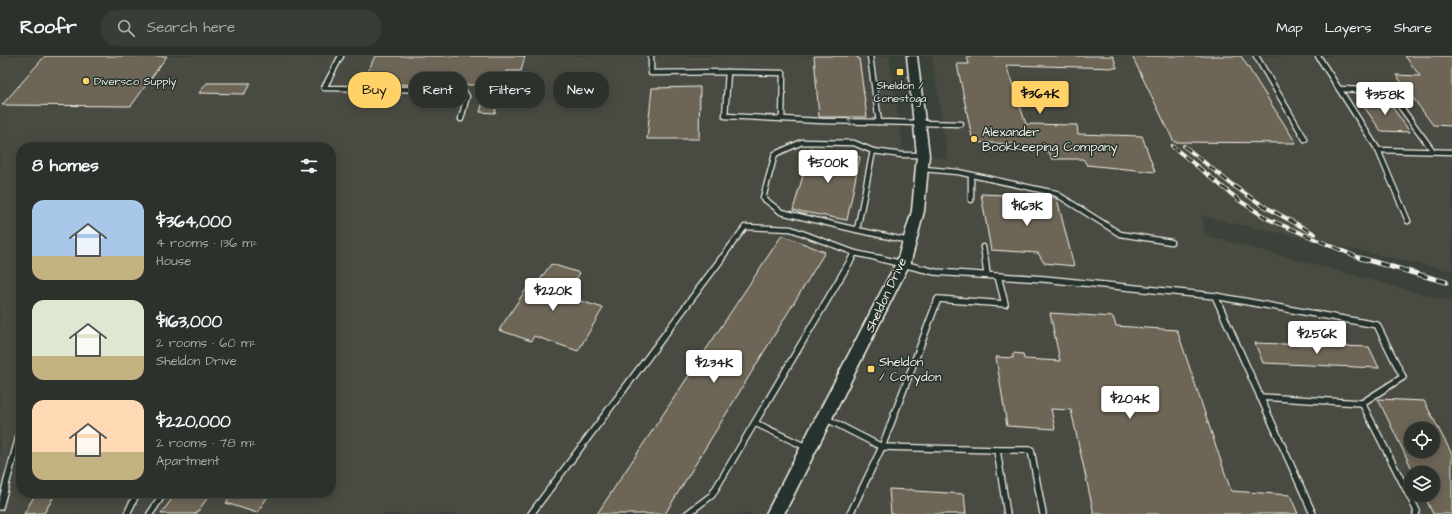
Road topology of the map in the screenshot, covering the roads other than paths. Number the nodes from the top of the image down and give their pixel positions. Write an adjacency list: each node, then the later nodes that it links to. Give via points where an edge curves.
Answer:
1 (341, 56): 9 (lane, via 324,88 459,90 467,96)
2 (651, 56): 7 (lane, via 651,73)
3 (870, 56): 11 (lane)
4 (912, 56): 12 (street, Sheldon Drive)
5 (1256, 56): 14 (lane)
6 (1318, 56): 8 (lane)
7 (728, 72): 10 (lane, via 783,73); 10 (lane, via 725,116)
8 (1339, 88): 15 (lane); 17 (lane, via 1388,91)
9 (461, 119)
10 (782, 119): 11 (lane, one-way to 10)
11 (879, 122): 12 (lane)
12 (919, 122): 13 (lane); 19 (street, Sheldon Drive)
13 (961, 124)
14 (1306, 140)
15 (1378, 150): 17 (lane); 22 (lane)
16 (873, 151): 19 (lane, via 902,155); 23 (lane); 23 (lane, via 854,143 802,142 775,154 764,198 781,212)
17 (1433, 151): 18 (lane)
18 (1452, 152)
19 (922, 162): 20 (lane); 24 (street, Sheldon Drive, via 918,211)
20 (971, 175): 21 (lane); 25 (lane, via 1055,193 1120,234)
21 (970, 200)
22 (1408, 221)
23 (857, 230): 24 (lane)
24 (909, 241): 28 (street, Sheldon Drive)
25 (1171, 242)
26 (983, 247): 29 (lane)
27 (855, 253): 28 (lane); 35 (lane); 45 (lane, via 791,229 745,227)
28 (902, 264): 29 (lane, via 935,272); 34 (street, Sheldon Drive)
29 (987, 275): 30 (lane)
30 (998, 276): 31 (lane); 36 (lane, via 1004,304 938,300)
31 (1215, 296): 32 (lane); 33 (lane, via 1377,326 1403,377)
32 (1260, 397): 33 (lane); 51 (lane)
33 (1362, 403): 52 (lane, via 1417,511)
34 (824, 418): 36 (lane); 38 (street, Sheldon Drive)
35 (754, 423): 38 (lane); 46 (lane, via 712,495)
36 (882, 447): 39 (lane); 48 (lane)
37 (16, 448): 42 (lane)
38 (809, 448): 47 (street, Sheldon Drive)
39 (997, 450): 49 (lane); 50 (lane, via 1031,450)
40 (135, 498): 43 (lane)
41 (161, 498): 44 (lane)
42 (0, 507)
43 (127, 514)
44 (150, 514)
45 (531, 514)
46 (686, 514)
47 (775, 514)
48 (850, 514)
49 (1007, 514)
50 (1043, 514)
51 (1313, 514)
52 (1416, 514)

